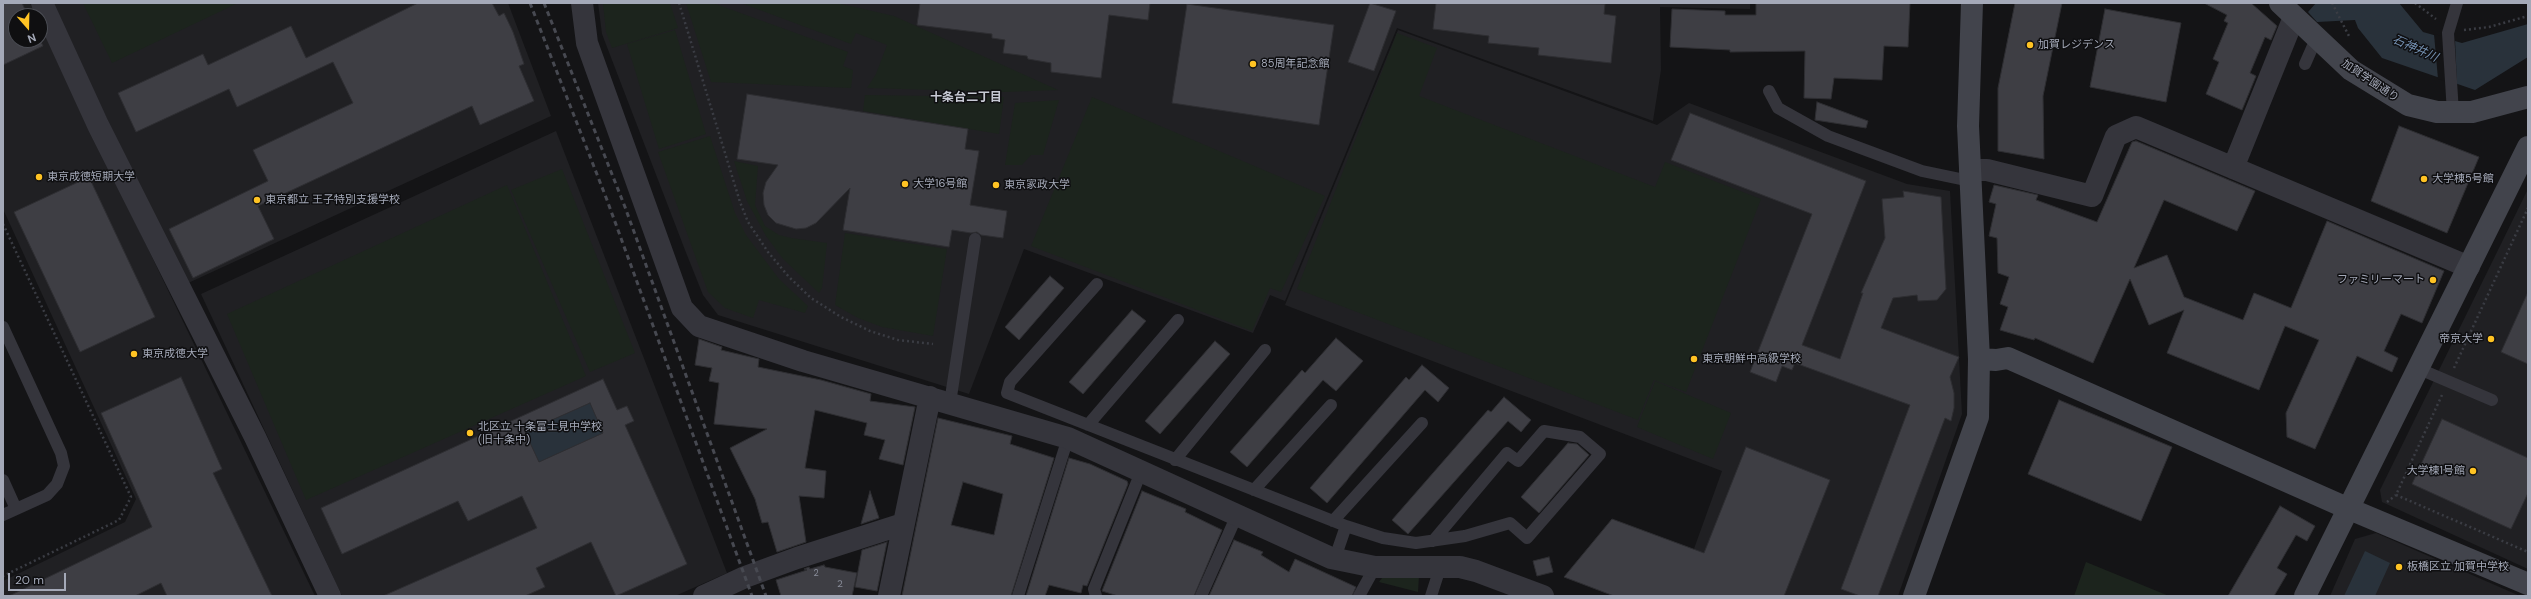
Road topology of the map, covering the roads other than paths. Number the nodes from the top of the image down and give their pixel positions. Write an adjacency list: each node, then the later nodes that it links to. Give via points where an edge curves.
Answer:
1 (42, 3): 46 (street, via 98,125 255,437)
2 (582, 3): 22 (street, via 587,43 682,308 699,326 803,361)
3 (1972, 3): 13 (street, via 1968,126)
4 (2457, 3): 10 (lane, via 2448,33)
5 (2287, 10): 6 (street, 加賀学園通り); 12 (street)
6 (2316, 39): 7 (lane); 10 (street, 加賀学園通り, via 2351,70 2395,99 2422,109)
7 (2305, 64)
8 (1769, 91): 13 (lane, via 1778,108 1828,136 1922,171)
9 (2528, 97): 10 (street, 加賀学園通り, via 2472,112)
10 (2452, 102)
11 (2528, 147): 15 (street)
12 (2233, 168): 13 (street, via 2136,127 2116,136 2092,196 1987,170); 15 (street)
13 (1970, 176): 20 (street)
14 (975, 239): 24 (lane)
15 (2469, 267): 21 (street)
16 (1097, 284): 27 (lane, via 1010,382 1007,393)
17 (1178, 320): 27 (lane)
18 (3, 327): 34 (lane, via 61,453 64,466 52,490)
19 (1265, 350): 29 (lane)
20 (1979, 359): 33 (street, via 2008,358); 55 (street, via 1978,417)
21 (2417, 368): 23 (lane); 33 (street)
22 (930, 397): 24 (street); 38 (street)
23 (2492, 400)
24 (950, 403): 28 (street)
25 (1331, 405): 32 (lane)
26 (1422, 422): 37 (lane)
27 (1088, 425): 29 (lane)
28 (1068, 438): 30 (street); 49 (lane)
29 (1175, 460): 32 (lane)
30 (1140, 472): 36 (street); 50 (lane, via 1094,589)
31 (3, 480): 34 (lane)
32 (1254, 490): 37 (lane)
33 (2347, 508): 44 (street); 56 (street)
34 (16, 509): 35 (lane)
35 (3, 515)
36 (1237, 515): 41 (street); 51 (lane)
37 (1333, 521): 39 (lane)
38 (903, 524): 45 (street, via 797,558); 48 (street)
39 (1346, 526): 40 (lane, via 1383,538 1416,543); 41 (lane)
40 (1433, 540): 40 (lane, via 1507,452 1518,461 1544,431 1580,437 1600,454 1527,538 1510,523 1465,536)
41 (1335, 558): 43 (street)
42 (1441, 566): 43 (street); 53 (lane); 54 (street, via 1476,571)
43 (1375, 567): 52 (lane)
44 (2528, 584)
45 (731, 590): 47 (street)
46 (330, 596)
47 (704, 596)
48 (889, 596)
49 (1018, 596)
50 (1096, 596)
51 (1201, 596)
52 (1359, 596)
53 (1431, 596)
54 (1543, 596)
55 (1914, 596)
56 (2305, 596)

